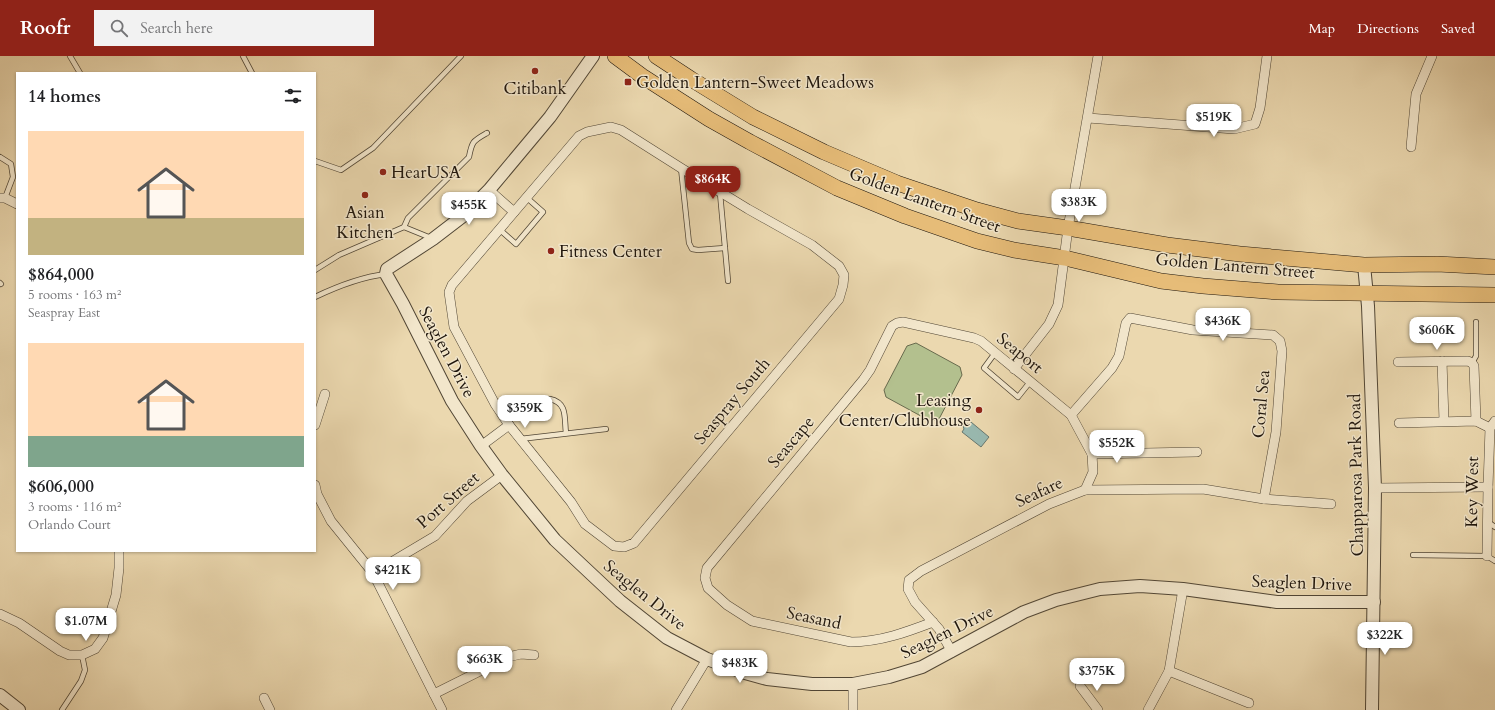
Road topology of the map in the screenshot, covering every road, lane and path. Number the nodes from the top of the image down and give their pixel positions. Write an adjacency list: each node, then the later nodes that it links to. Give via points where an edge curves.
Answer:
1 (70, 56): 10 (lane)
2 (243, 56): 11 (lane)
3 (461, 56): 16 (lane, via 373,148 341,170)
4 (593, 56): 18 (street, via 553,112)
5 (615, 56): 29 (main road, Golden Lantern Street, via 709,119 837,188 905,216 977,241)
6 (656, 56): 25 (main road, Golden Lantern Street, via 753,117 859,168 916,190 1004,217)
7 (1098, 56): 12 (street)
8 (1267, 56): 12 (street, via 1260,108 1255,124 1234,129)
9 (1432, 56): 14 (street, via 1416,94)
10 (79, 72)
11 (251, 72)
12 (1088, 118): 25 (street)
13 (487, 133): 24 (lane, via 475,140 470,147 469,157 408,218)
14 (1411, 147)
15 (0, 157): 21 (lane, via 11,164 13,177)
16 (316, 161)
17 (681, 168): 19 (street); 20 (street, via 621,130 612,127 579,136); 28 (lane, via 689,243 692,249)
18 (489, 190): 23 (street); 27 (street, via 463,216)
19 (720, 191): 28 (lane); 57 (street, Seaspray South, via 812,245 839,266 844,275 844,285 839,299 634,543 624,547 614,546 585,524 571,502)
20 (526, 197): 23 (street); 26 (lane, via 543,212 516,244)
21 (2, 198): 22 (street)
22 (16, 204)
23 (514, 212): 26 (street)
24 (404, 226): 27 (lane); 32 (lane, via 339,255)
25 (1068, 228): 29 (street); 30 (main road, Golden Lantern Street, via 1167,245)
26 (499, 229): 47 (street, via 452,285 449,292 454,327)
27 (433, 239): 33 (street, via 387,269)
28 (725, 248): 34 (lane)
29 (1065, 258): 35 (main road, Golden Lantern Street, via 1161,281 1278,292); 44 (street, via 1058,305 1040,338)
30 (1364, 265): 31 (main road, Golden Lantern Street, via 1437,264); 35 (street, Chapparosa Park Road)
31 (1495, 267)
32 (316, 269)
33 (386, 274): 37 (lane, via 369,276); 58 (street, Seaglen Drive, via 452,401)
34 (728, 281)
35 (1367, 294): 36 (main road, Golden Lantern Street); 63 (street, Chapparosa Park Road)
36 (1495, 295)
37 (316, 297)
38 (1476, 322): 43 (lane, via 1476,356)
39 (898, 323): 40 (street, Seaport, via 974,338); 73 (street, Seascape, via 892,326 863,380 707,568)
40 (995, 353): 44 (street, Seaport); 45 (lane, via 984,368 1018,397)
41 (1442, 361): 42 (street); 43 (street); 49 (street)
42 (1398, 362)
43 (1472, 363): 50 (street)
44 (1014, 369): 45 (street, Seaport)
45 (1030, 382): 48 (street, Seaport)
46 (325, 394): 51 (street)
47 (496, 405): 53 (street); 56 (lane, via 558,400 563,406)
48 (1071, 415): 60 (street, Seaport); 66 (street, Coral Sea, via 1112,368 1119,356 1126,323 1130,318 1193,330 1273,335 1280,341 1282,351 1276,432)
49 (1444, 421): 50 (street); 52 (street)
50 (1476, 421): 54 (street)
51 (316, 422)
52 (1399, 423)
53 (509, 425): 57 (street); 58 (street)
54 (1493, 425): 62 (street, Key West)
55 (606, 429): 56 (lane)
56 (566, 433): 57 (lane)
57 (520, 439)
58 (481, 446): 61 (street, Seaglen Drive)
59 (1197, 452): 60 (street)
60 (1092, 454): 65 (street, Seaport, via 1093,472)
61 (502, 475): 72 (street, Port Street, via 467,501 434,536); 81 (street, Seaglen Drive, via 555,540 620,601 667,638)
62 (1488, 487): 63 (street); 68 (street, Key West)
63 (1375, 488): 75 (street, Chapparosa Park Road)
64 (316, 490): 72 (street, via 331,521)
65 (1085, 490): 66 (street, Seafare, via 1203,489); 77 (street, Seafare, via 1049,504 921,571 910,580 908,589 915,602)
66 (1264, 499): 67 (street, Seafare)
67 (1331, 504)
68 (1491, 524): 71 (street, Key West)
69 (119, 552): 80 (street, via 116,596 104,638 95,650)
70 (1412, 555): 71 (lane)
71 (1491, 558)
72 (373, 573): 85 (street)
73 (705, 578): 77 (street, Seasand, via 708,588 727,606 752,621 851,642 865,642 905,633)
74 (1183, 589): 75 (street, Seaglen Drive, via 1277,602); 78 (street, Seaglen Drive, via 1140,586 1100,589 1056,600 1024,612); 82 (street)
75 (1374, 602): 97 (street, Chapparosa Park Road)
76 (0, 614): 80 (street, via 19,623 60,651 70,655)
77 (933, 622): 78 (street, Seafare, via 940,629)
78 (952, 652): 83 (street, Seaglen Drive, via 922,667)
79 (534, 654): 85 (street, via 508,657)
80 (82, 655): 90 (lane, via 84,670 81,681)
81 (706, 659): 83 (street, Seaglen Drive, via 767,679 812,684); 93 (street)
82 (1169, 672): 88 (street); 96 (street)
83 (853, 684): 94 (street)
84 (1080, 686): 95 (street)
85 (434, 694): 92 (street)
86 (0, 695): 89 (street)
87 (264, 698): 91 (street)
88 (1249, 703)
89 (19, 710)
90 (62, 710)
91 (270, 710)
92 (442, 710)
93 (676, 710)
94 (853, 710)
95 (1098, 710)
96 (1148, 710)
97 (1372, 710)

